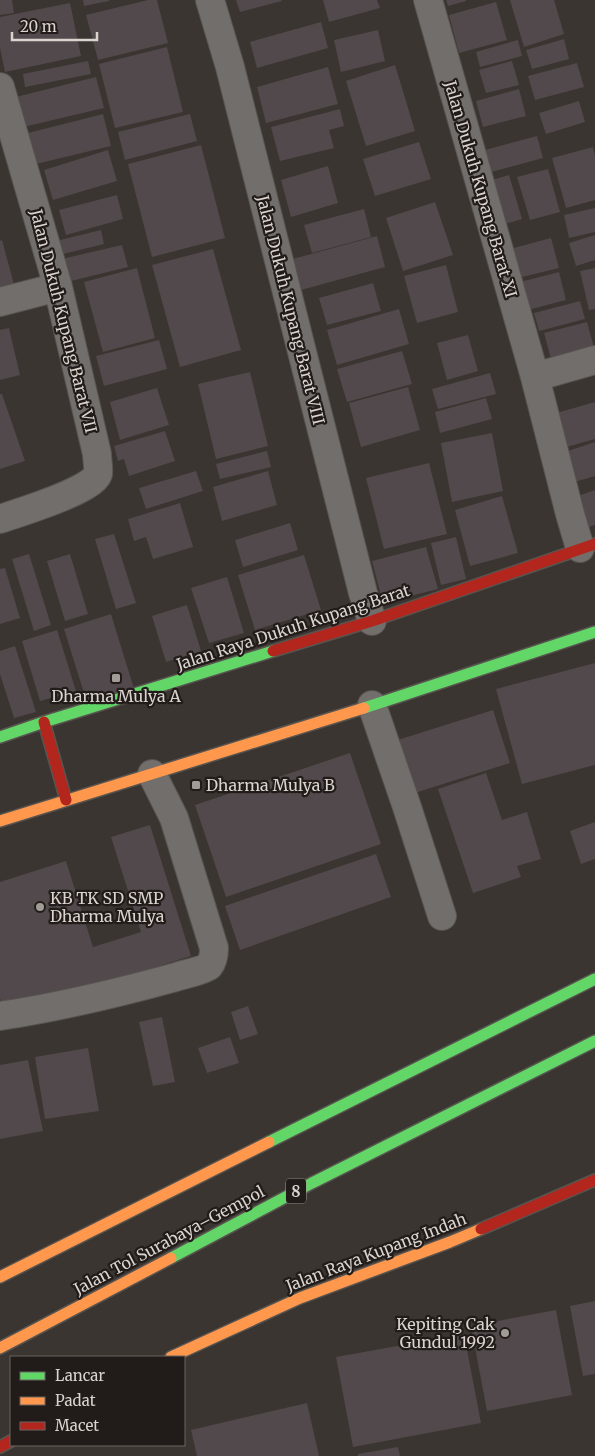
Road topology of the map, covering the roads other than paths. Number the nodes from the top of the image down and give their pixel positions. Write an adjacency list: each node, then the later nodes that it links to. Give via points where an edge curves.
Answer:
1 (210, 0): 10 (street, Jalan Dukuh Kupang Barat VIII)
2 (428, 0): 7 (street, Jalan Dukuh Kupang Barat XI)
3 (0, 87): 4 (street, Jalan Dukuh Kupang Barat VII)
4 (58, 287): 5 (street); 8 (street, Jalan Dukuh Kupang Barat VII, via 97,454 98,473 93,482 78,490)
5 (0, 302)
6 (595, 360): 7 (street)
7 (535, 377): 9 (street, Jalan Dukuh Kupang Barat XI, via 570,514)
8 (0, 520)
9 (588, 546): 10 (main road, Jalan Raya Dukuh Kupang Barat)
10 (372, 621): 13 (main road, Jalan Raya Dukuh Kupang Barat)
11 (595, 632): 12 (main road)
12 (372, 705): 15 (main road); 18 (street)
13 (44, 722): 14 (main road, Jalan Raya Dukuh Kupang Barat); 16 (main road)
14 (0, 737)
15 (152, 774): 16 (main road); 20 (street, via 174,818 214,948 209,966 44,1009)
16 (66, 800): 17 (main road)
17 (0, 821)
18 (442, 916)
19 (595, 979): 23 (main road)
20 (0, 1016)
21 (595, 1041): 24 (main road, Jalan Tol Surabaya–Gempol / 8, via 303,1188)
22 (595, 1180): 25 (main road, Jalan Raya Kupang Indah, via 450,1242 300,1298)
23 (0, 1277)
24 (0, 1348)
25 (173, 1356)

